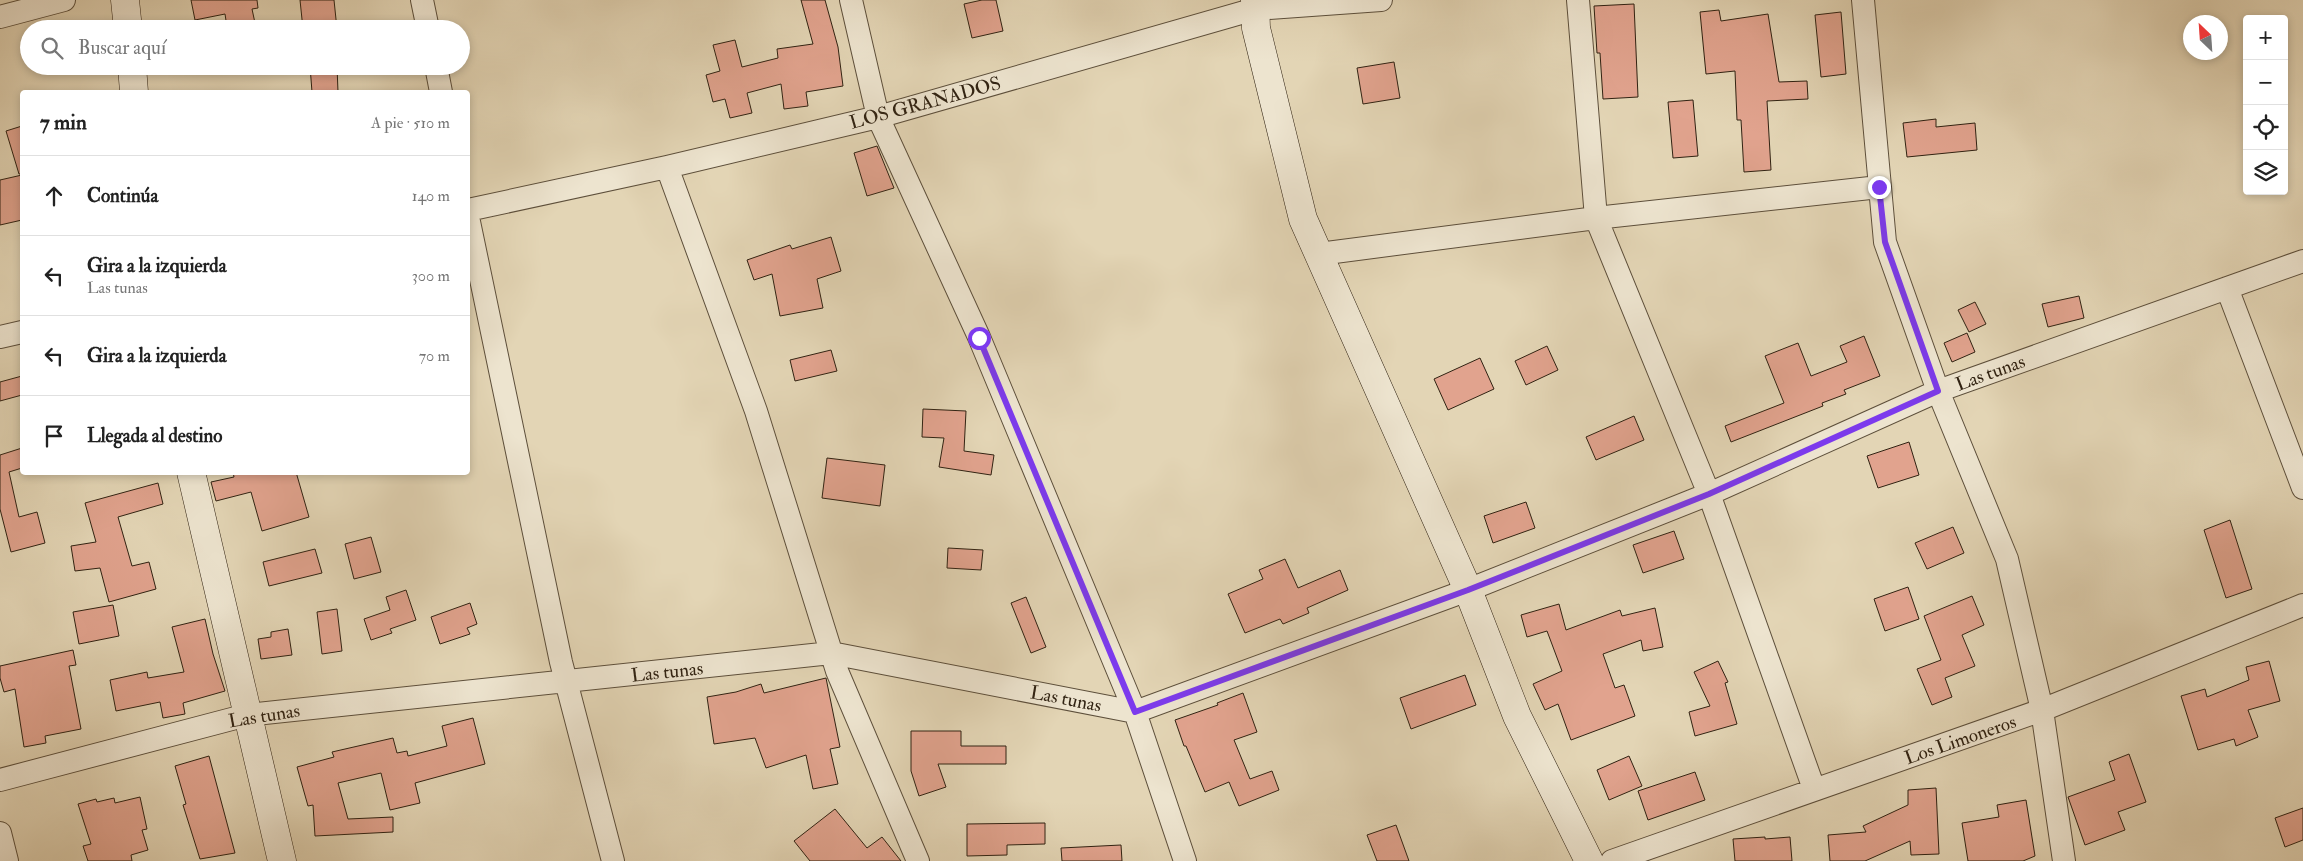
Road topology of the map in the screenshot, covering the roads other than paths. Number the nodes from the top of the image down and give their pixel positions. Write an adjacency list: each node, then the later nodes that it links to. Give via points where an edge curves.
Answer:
1 (64, 0): 9 (street)
2 (125, 0): 10 (street)
3 (422, 0): 11 (street)
4 (851, 0): 16 (street)
5 (1381, 0): 8 (street, LOS GRANADOS)
6 (1578, 0): 20 (street)
7 (1863, 0): 18 (street)
8 (1255, 4): 16 (street, LOS GRANADOS); 22 (street, via 1256,28 1304,219)
9 (0, 17)
10 (127, 20)
11 (426, 20)
12 (133, 75): 14 (street)
13 (438, 75): 15 (street)
14 (134, 90)
15 (441, 90)
16 (878, 117): 17 (street, LOS GRANADOS); 36 (street, via 979,338)
17 (667, 167): 19 (street, LOS GRANADOS); 33 (street, via 756,411)
18 (1879, 187): 20 (street); 27 (street, via 1885,242)
19 (470, 210)
20 (1596, 218): 22 (street); 30 (street)
21 (470, 226): 34 (street)
22 (1319, 254): 31 (street)
23 (2303, 261): 24 (street, Las tunas)
24 (2227, 288): 27 (street, Las tunas); 29 (street)
25 (20, 332): 26 (street)
26 (0, 337)
27 (1938, 391): 30 (street, Las tunas); 35 (street, via 2007,559)
28 (192, 475): 37 (street)
29 (2303, 488)
30 (1709, 494): 31 (street, Las tunas); 39 (street)
31 (1468, 590): 36 (street, Las tunas); 46 (street, via 1517,716)
32 (2303, 605): 35 (street, Los Limoneros)
33 (831, 653): 34 (street, Las tunas); 36 (street, Las tunas); 44 (street)
34 (566, 682): 37 (street, Las tunas); 43 (street)
35 (2042, 710): 39 (street, Los Limoneros); 48 (street)
36 (1135, 712): 45 (street)
37 (248, 715): 38 (street, Las tunas); 42 (street)
38 (0, 780)
39 (1814, 789): 47 (street, Los Limoneros)
40 (0, 833): 41 (street)
41 (7, 861)
42 (282, 861)
43 (613, 861)
44 (918, 861)
45 (1185, 861)
46 (1589, 861)
47 (1612, 861)
48 (2064, 861)

